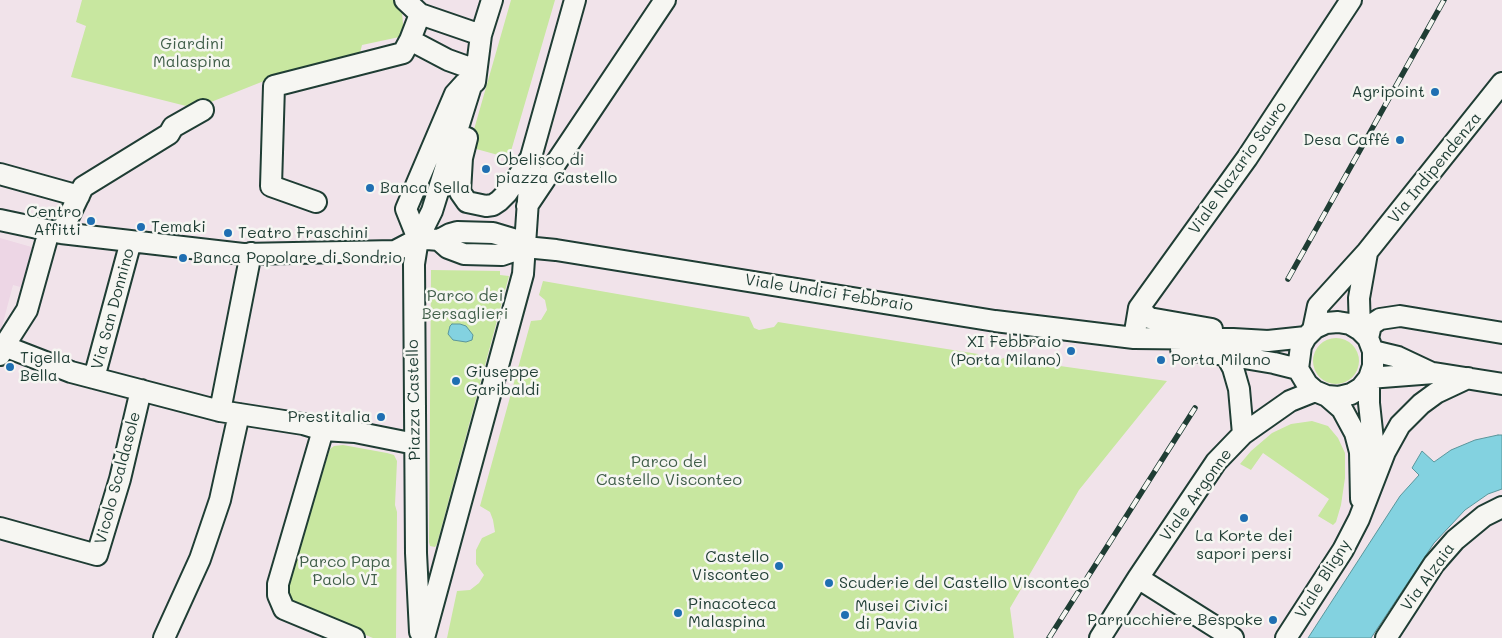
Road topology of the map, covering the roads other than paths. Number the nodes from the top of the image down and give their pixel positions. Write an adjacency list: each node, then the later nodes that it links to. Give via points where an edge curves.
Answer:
1 (405, 0): 6 (street)
2 (492, 0): 7 (street)
3 (575, 0): 12 (street)
4 (1351, 0): 24 (street, Viale Nazario Sauro, via 1247,158)
5 (659, 2): 16 (street)
6 (420, 14): 7 (street); 8 (street)
7 (481, 35): 9 (street)
8 (410, 40): 9 (street); 15 (street, via 404,53 274,86 271,186)
9 (476, 70): 12 (street, via 460,177 463,198 478,206 493,205 507,193); 19 (street, via 432,211)
10 (1502, 83): 22 (street, Via Indipendenza)
11 (203, 110): 14 (street, via 83,187)
12 (531, 157): 16 (street, Piazza Castello)
13 (0, 174): 14 (street)
14 (79, 196): 18 (street)
15 (316, 202)
16 (527, 208): 21 (street, Piazza Castello)
17 (0, 220): 18 (street)
18 (55, 232): 20 (street); 30 (street, via 27,310)
19 (418, 238): 21 (street, via 439,240 448,248 464,254 496,256); 23 (street, via 395,251); 43 (street, Piazza Castello, via 414,264)
20 (131, 241): 23 (street); 33 (street, Via San Donnino)
21 (525, 247): 27 (street, Viale Undici Febbraio, via 995,320); 49 (street, Piazza Castello, via 523,274)
22 (1367, 252): 25 (street, Via Indipendenza, via 1318,306); 28 (street, Via Indipendenza, via 1359,298)
23 (251, 253): 39 (street)
24 (1139, 308): 27 (street, Viale Nazario Sauro); 29 (street, via 1149,318 1210,329)
25 (1310, 333): 28 (street, via 1326,323 1338,322 1350,324); 29 (street, Viale Undici Febbraio); 31 (street, via 1301,346)
26 (1502, 333): 28 (street, via 1400,316 1380,319 1371,325)
27 (1134, 338): 29 (street, Viale Undici Febbraio, via 1148,345)
28 (1367, 340): 32 (street); 34 (street, via 1374,366)
29 (1229, 347): 31 (street, Viale Undici Febbraio); 42 (street, via 1239,389)
30 (2, 350): 33 (street)
31 (1298, 369): 38 (street, via 1308,384)
32 (1434, 373): 34 (street); 35 (street)
33 (94, 378): 37 (street)
34 (1369, 378): 38 (street, via 1362,388 1351,394 1339,397); 44 (street, Viale Bligny)
35 (1468, 378): 36 (street); 44 (street, Viale Bligny, via 1420,404 1400,425)
36 (1502, 384)
37 (142, 390): 39 (street); 47 (street, Vicolo Scaldasole, via 97,555)
38 (1321, 394): 42 (street, Viale Argonne, via 1290,401); 46 (street, Viale Bligny, via 1342,409 1355,433 1362,482)
39 (220, 411): 40 (street)
40 (239, 414): 41 (street); 52 (street, via 220,500 200,559)
41 (323, 430): 43 (street, via 355,432); 51 (street, via 278,584 278,595 284,609)
42 (1243, 434): 50 (street, Viale Argonne, via 1216,462)
43 (415, 444): 48 (street, Piazza Castello)
44 (1374, 477): 46 (street, Viale Bligny)
45 (1502, 507): 58 (street, Via Alzaia, via 1484,516 1455,540 1434,564)
46 (1359, 519): 57 (street, Viale Bligny, via 1343,550)
47 (0, 528)
48 (416, 553): 49 (street, via 422,562 430,566); 54 (street, Piazza Castello)
49 (445, 561): 54 (street, Piazza Castello)
50 (1138, 578): 55 (street, Viale Argonne); 56 (street)
51 (310, 630): 53 (street)
52 (164, 638)
53 (354, 638)
54 (422, 638)
55 (1100, 638)
56 (1233, 638)
57 (1286, 638)
58 (1386, 638)

